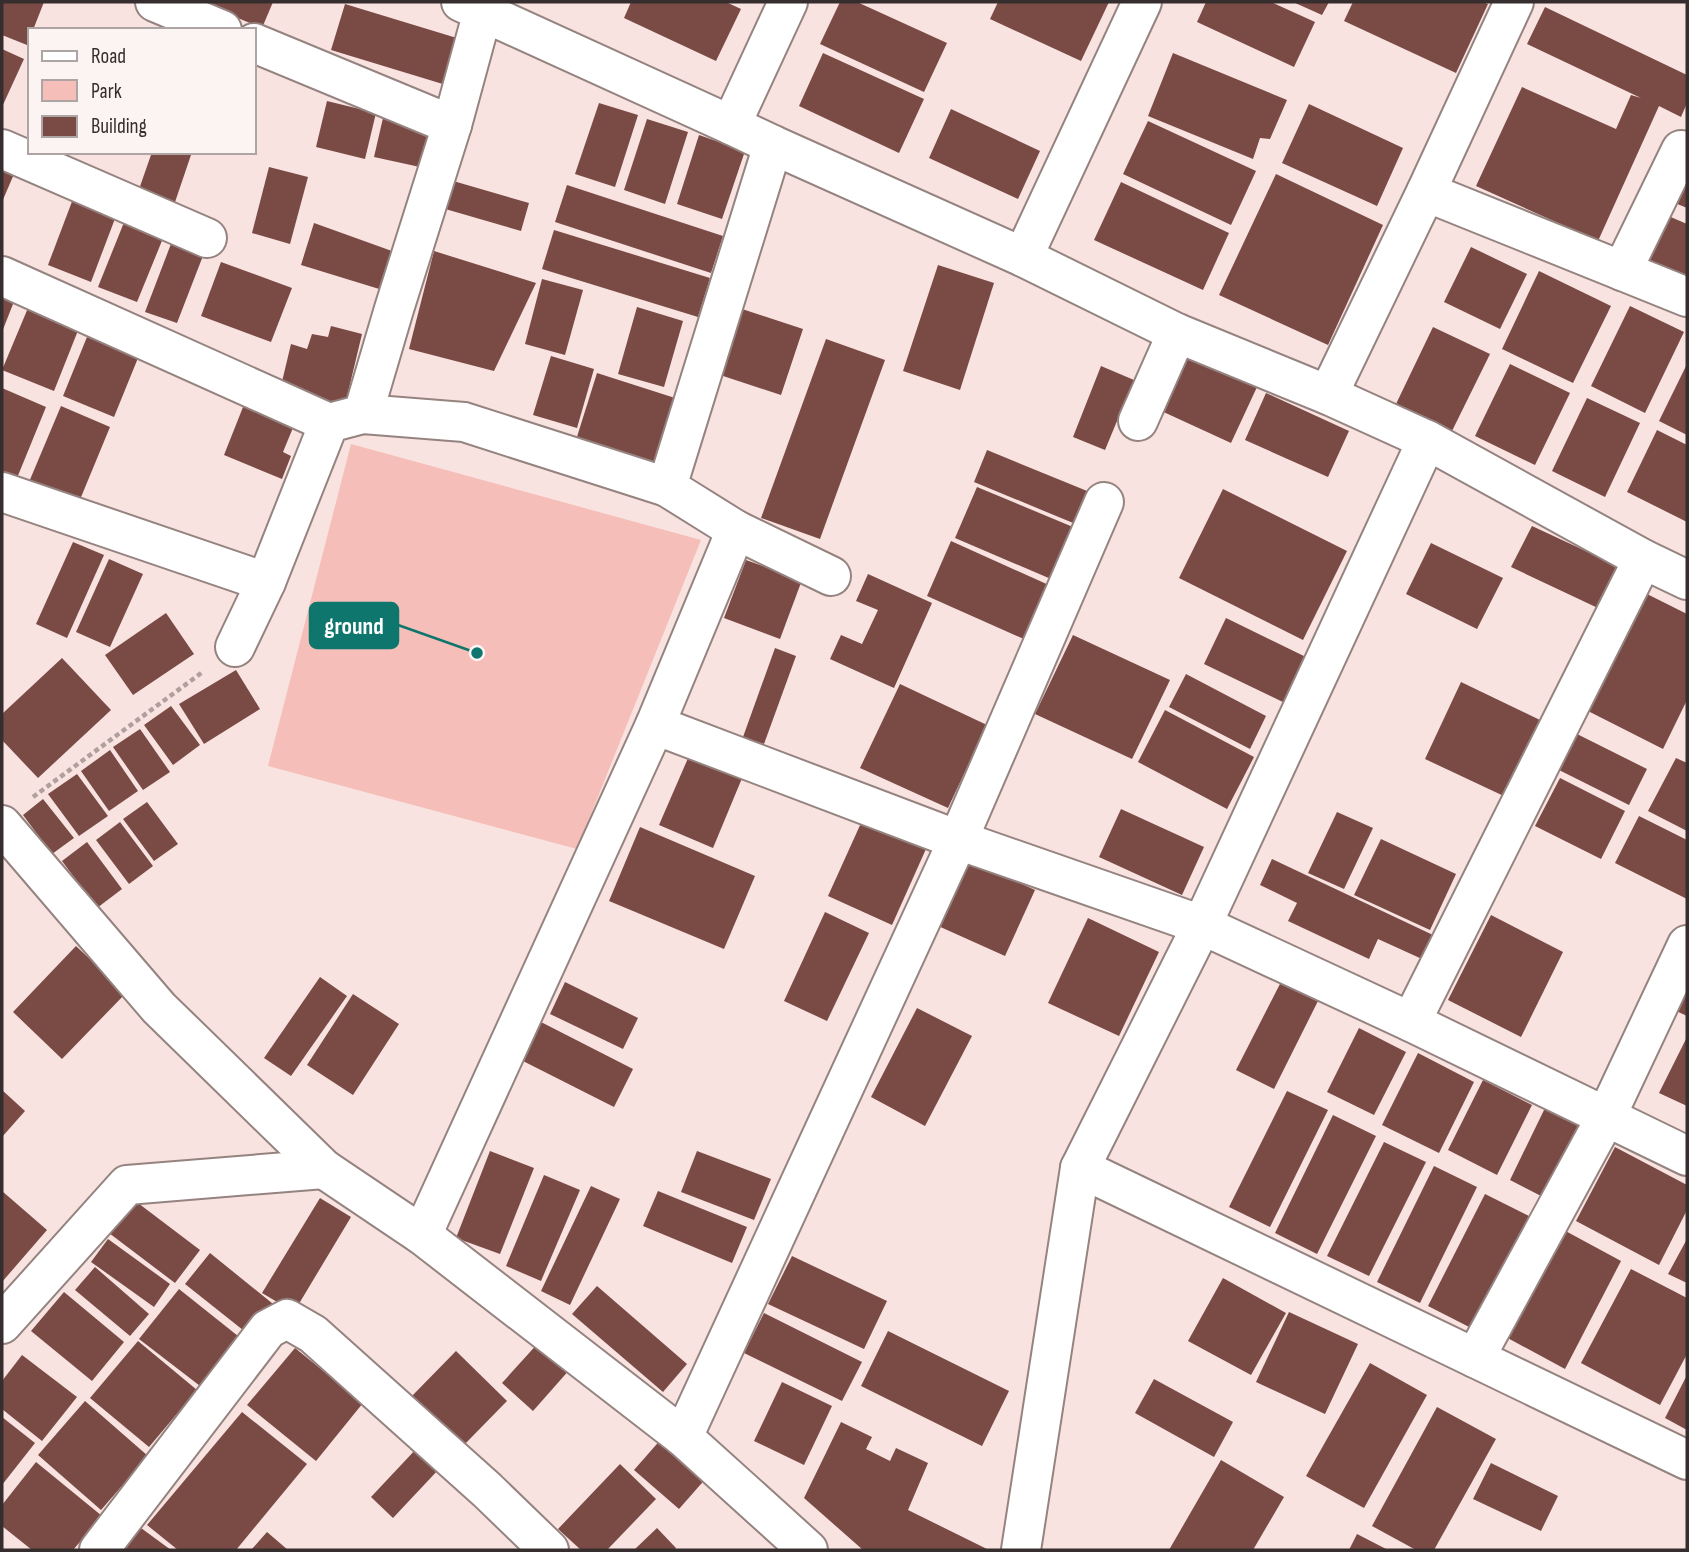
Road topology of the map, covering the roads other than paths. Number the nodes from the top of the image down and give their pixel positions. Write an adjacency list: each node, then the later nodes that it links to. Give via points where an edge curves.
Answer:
1 (155, 2): 6 (street)
2 (788, 2): 8 (street)
3 (1142, 2): 15 (street)
4 (1514, 2): 13 (street)
5 (472, 6): 8 (street); 9 (street)
6 (217, 28)
7 (256, 44): 9 (street)
8 (731, 124): 10 (street)
9 (452, 125): 21 (street, via 394,309)
10 (773, 145): 15 (street); 24 (street)
11 (2, 149): 14 (street)
12 (1681, 150): 16 (street)
13 (1426, 192): 16 (street); 20 (street)
14 (207, 238)
15 (1023, 257): 19 (street)
16 (1622, 271): 18 (street)
17 (2, 276): 21 (street)
18 (1687, 297)
19 (1177, 333): 20 (street); 22 (street)
20 (1328, 395): 23 (street)
21 (346, 418): 24 (street, via 464,422); 31 (street)
22 (1138, 421)
23 (1427, 440): 28 (street); 36 (street)
24 (667, 487): 27 (street)
25 (2, 492): 31 (street)
26 (1104, 502): 35 (street)
27 (736, 530): 29 (street); 33 (street)
28 (1643, 559): 30 (street); 38 (street)
29 (831, 576)
30 (1687, 580)
31 (266, 582): 32 (street)
32 (235, 648)
33 (655, 725): 35 (street); 43 (street)
34 (13, 815): 42 (street, via 159,1008)
35 (958, 840): 36 (street); 46 (street)
36 (1202, 925): 38 (street); 41 (street)
37 (1687, 946): 39 (street)
38 (1411, 1023): 39 (street)
39 (1606, 1117): 40 (street); 45 (street)
40 (1687, 1156)
41 (1080, 1168): 45 (street); 51 (street)
42 (324, 1169): 43 (street); 44 (street, via 127,1185)
43 (422, 1235): 46 (street)
44 (2, 1324)
45 (1475, 1358): 47 (street)
46 (683, 1437): 50 (street)
47 (1687, 1460)
48 (99, 1550): 49 (street, via 268,1329 287,1319 313,1334)
49 (549, 1550)
50 (808, 1550)
51 (1021, 1550)

